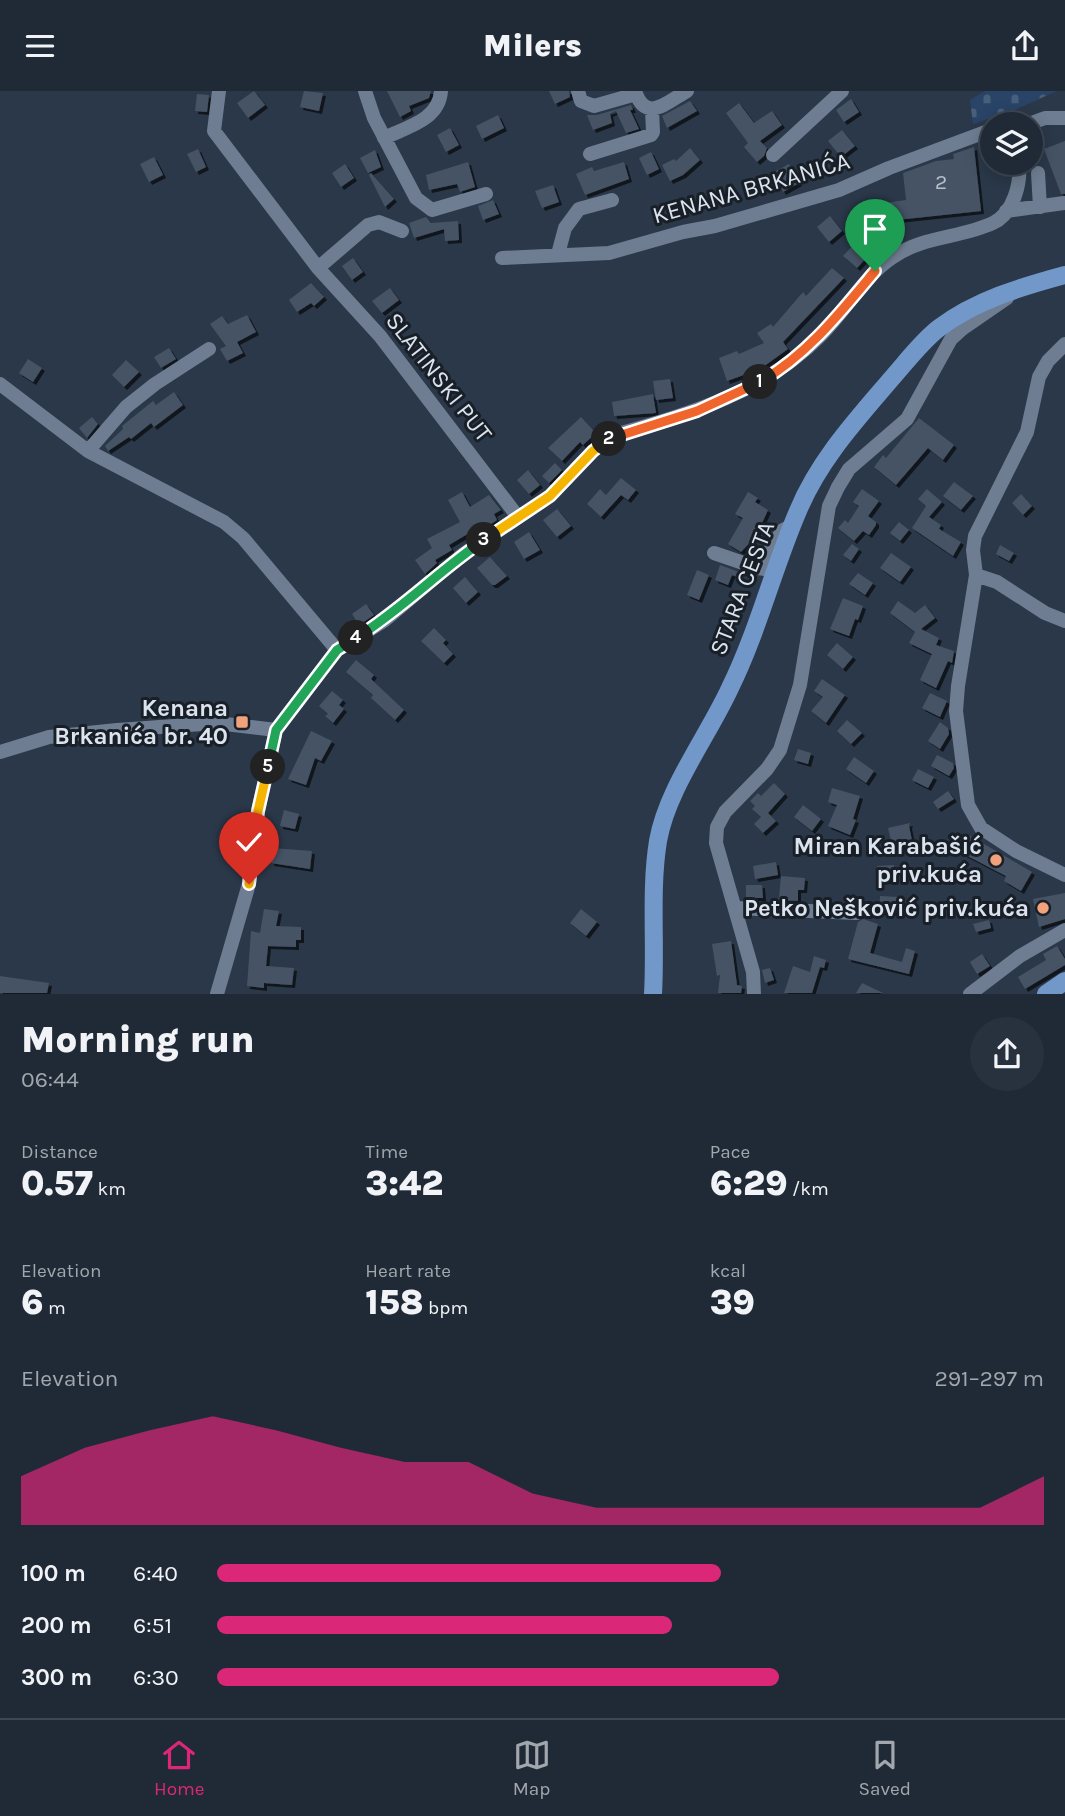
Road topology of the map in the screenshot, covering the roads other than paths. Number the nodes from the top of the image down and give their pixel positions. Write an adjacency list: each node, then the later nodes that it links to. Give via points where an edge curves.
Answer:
1 (219, 91): 25 (street, SLATINSKI PUT, via 214,131)
2 (365, 91): 12 (street)
3 (441, 91): 12 (street, via 429,117)
4 (578, 91): 7 (street, via 581,101 594,106)
5 (687, 91): 8 (street)
6 (842, 91): 14 (street)
7 (636, 93): 8 (street, via 639,102)
8 (652, 109): 13 (street, via 651,135)
9 (1065, 118): 10 (street)
10 (1043, 119)
11 (980, 134): 23 (street, KENANA BRKANIĆA, via 839,190 780,208 609,253)
12 (384, 138): 17 (street, via 416,198 432,210)
13 (590, 153)
14 (773, 155)
15 (1019, 175): 21 (street, via 1019,185)
16 (1038, 175): 20 (street)
17 (486, 194)
18 (612, 200): 23 (street, via 579,209 565,228)
19 (1064, 203): 20 (street)
20 (1040, 207): 21 (street)
21 (1006, 211): 32 (street, via 995,222 912,246 892,257 821,335 781,370 697,411 606,440 550,496)
22 (402, 231): 25 (street, via 379,222 368,225)
23 (558, 254): 24 (street, KENANA BRKANIĆA)
24 (502, 258)
25 (318, 268): 32 (street, SLATINSKI PUT, via 380,336)
26 (1065, 275): 27 (main road, STARA CESTA)
27 (1024, 286): 33 (main road, STARA CESTA, via 978,304 938,328 845,433 821,466); 43 (street, STARA CESTA, via 951,339 907,419 849,469 829,506 800,685 780,750 717,828 716,843)
28 (1065, 344): 37 (street, via 1039,377 1027,432 975,537)
29 (209, 349): 31 (street, via 126,407)
30 (0, 384): 31 (street)
31 (88, 451): 39 (street, via 225,522)
32 (518, 517): 39 (street, via 462,555 385,620)
33 (793, 525): 35 (street, via 783,530); 36 (main road, STARA CESTA)
34 (713, 553): 35 (street)
35 (758, 568): 36 (street)
36 (776, 571): 48 (main road, STARA CESTA, via 730,689 666,810 655,886)
37 (976, 575): 38 (street); 42 (street, via 956,711 968,805 981,828)
38 (1065, 621)
39 (337, 650): 40 (street)
40 (276, 730): 41 (street, via 217,723 117,730 49,737); 47 (street, via 258,811 249,884)
41 (0, 752)
42 (1065, 875)
43 (734, 908): 44 (street); 49 (street, STARA CESTA, via 753,972)
44 (856, 913)
45 (1065, 930): 50 (street)
46 (1065, 981): 51 (main road)
47 (217, 993)
48 (653, 993)
49 (754, 993)
50 (970, 993)
51 (1046, 993)

